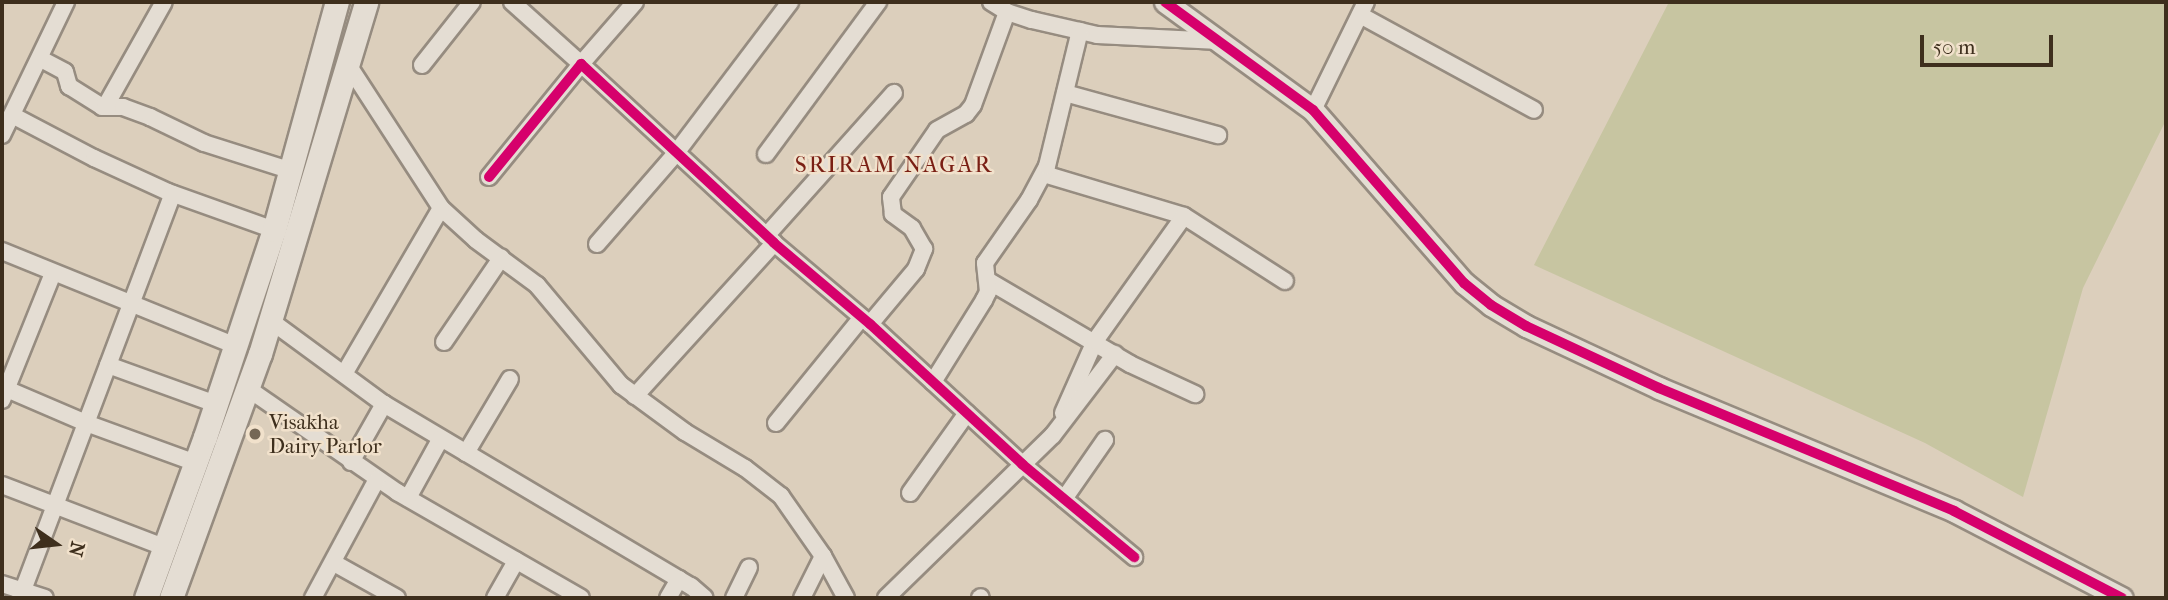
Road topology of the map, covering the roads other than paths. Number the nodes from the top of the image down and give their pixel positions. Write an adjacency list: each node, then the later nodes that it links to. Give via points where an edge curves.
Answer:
1 (66, 2): 16 (street)
2 (164, 2): 23 (street)
3 (337, 2): 20 (main road)
4 (366, 2): 19 (main road)
5 (472, 2): 18 (street)
6 (512, 2): 17 (street)
7 (635, 2): 17 (street)
8 (790, 2): 29 (street)
9 (878, 2): 30 (street)
10 (991, 2): 13 (street)
11 (1165, 2): 15 (street)
12 (1363, 8): 24 (street); 25 (street)
13 (1007, 12): 14 (street); 47 (street, via 973,105 937,130 891,197 893,214 912,228 924,249 916,269)
14 (1080, 31): 15 (street); 22 (street)
15 (1219, 41): 24 (street)
16 (41, 59): 23 (street, via 65,72 69,86); 26 (street)
17 (581, 64): 29 (street); 33 (street)
18 (422, 65)
19 (344, 73): 20 (street); 35 (street); 46 (main road)
20 (318, 77): 31 (main road)
21 (894, 93): 38 (street)
22 (1065, 93): 28 (street); 32 (street)
23 (105, 107): 31 (street, via 123,107 204,143)
24 (1313, 110): 101 (street, via 1464,284 1491,305 1659,388 1954,511)
25 (1534, 110)
26 (12, 115): 27 (street); 34 (street)
27 (2, 135)
28 (1218, 135)
29 (676, 153): 38 (street); 39 (street)
30 (766, 154)
31 (292, 171): 37 (main road)
32 (1044, 174): 36 (street); 43 (street, via 985,263)
33 (489, 177)
34 (173, 194): 37 (street); 45 (street)
35 (441, 208): 41 (street); 54 (street)
36 (1184, 216): 44 (street); 48 (street)
37 (274, 230): 50 (main road)
38 (770, 239): 47 (street); 60 (street)
39 (597, 244)
40 (2, 251): 42 (street)
41 (501, 258): 49 (street); 60 (street, via 550,299 611,375)
42 (53, 273): 45 (street); 58 (street)
43 (986, 280): 48 (street); 56 (street, via 984,300)
44 (1284, 281)
45 (132, 304): 50 (street); 53 (street)
46 (271, 321): 51 (main road); 54 (street)
47 (866, 321): 56 (street); 65 (street)
48 (1095, 341): 52 (street); 66 (street)
49 (444, 342)
50 (236, 346): 51 (street); 61 (main road)
51 (260, 354): 57 (main road)
52 (1115, 354): 59 (street); 66 (street)
53 (108, 365): 61 (street); 64 (street)
54 (344, 374): 62 (street)
55 (510, 379): 69 (street)
56 (933, 382): 63 (street)
57 (247, 388): 70 (street); 90 (main road)
58 (3, 392): 64 (street)
59 (1195, 394)
60 (635, 396): 80 (street, via 781,496)
61 (216, 404): 71 (main road)
62 (384, 404): 67 (street); 70 (street)
63 (967, 413): 72 (street); 75 (street)
64 (86, 423): 71 (street); 78 (street)
65 (776, 423)
66 (1053, 435): 72 (street)
67 (441, 438): 69 (street); 76 (street)
68 (1105, 440): 77 (street)
69 (466, 453): 85 (street)
70 (351, 462): 73 (street)
71 (195, 463): 79 (main road)
72 (1022, 464): 77 (street); 100 (street)
73 (377, 479): 76 (street); 83 (street)
74 (2, 485): 78 (street)
75 (910, 493)
76 (408, 498): 82 (street)
77 (1064, 499): 81 (street)
78 (55, 504): 79 (street); 87 (street)
79 (166, 548): 89 (main road)
80 (823, 556): 98 (street); 99 (street)
81 (1134, 557)
82 (516, 561): 93 (street); 94 (street)
83 (334, 563): 91 (street); 92 (street)
84 (749, 567): 97 (street)
85 (679, 579): 95 (street); 96 (street)
86 (2, 584): 87 (street)
87 (22, 594): 88 (street)
88 (45, 598)
89 (146, 598)
90 (171, 598)
91 (313, 598)
92 (397, 598)
93 (495, 598)
94 (581, 598)
95 (668, 598)
96 (705, 598)
97 (734, 598)
98 (802, 598)
99 (846, 598)
100 (886, 598)
101 (2122, 598)

